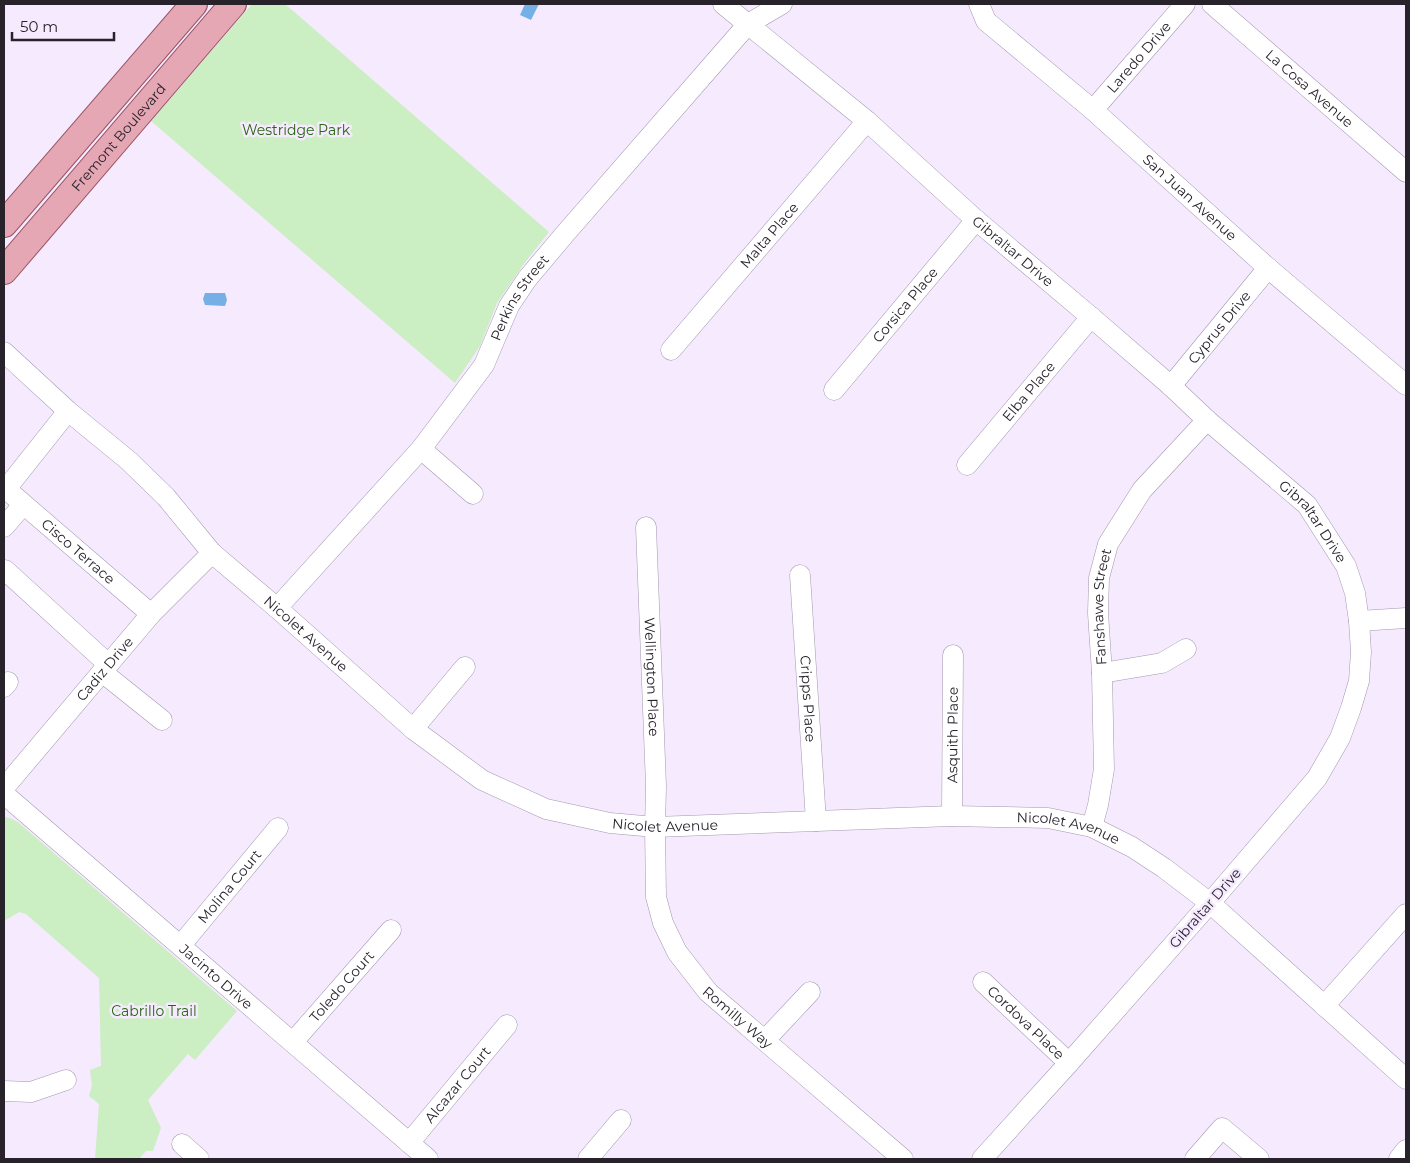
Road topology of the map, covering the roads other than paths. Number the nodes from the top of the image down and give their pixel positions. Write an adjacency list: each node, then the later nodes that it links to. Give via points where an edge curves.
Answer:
1 (194, 4): 13 (main road, Fremont Boulevard)
2 (233, 4): 15 (main road, Fremont Boulevard)
3 (723, 4): 8 (street, Gibraltar Drive)
4 (782, 4): 8 (street, Perkins Street)
5 (979, 4): 9 (street, San Juan Avenue, via 986,21)
6 (1185, 4): 9 (street, Laredo Drive)
7 (1212, 4): 11 (street, La Cosa Avenue)
8 (748, 24): 10 (street, Gibraltar Drive); 24 (street, Perkins Street, via 527,279 509,306 484,365)
9 (1093, 110): 14 (street, San Juan Avenue)
10 (867, 121): 12 (street, Gibraltar Drive); 17 (street, Malta Place)
11 (1406, 172)
12 (976, 220): 16 (street, Gibraltar Drive); 21 (street, Corsica Place)
13 (4, 224)
14 (1268, 268): 19 (street, San Juan Avenue); 20 (street, Cyprus Drive)
15 (4, 272)
16 (1090, 317): 20 (street, Gibraltar Drive); 25 (street, Elba Place)
17 (670, 350)
18 (4, 352): 22 (street, Nicolet Avenue)
19 (1406, 385)
20 (1171, 386): 23 (street, Gibraltar Drive)
21 (834, 390)
22 (68, 411): 27 (street, Cisco Terrace, via 6,489); 30 (street, Nicolet Avenue, via 166,497)
23 (1207, 420): 36 (street, Gibraltar Drive, via 1307,505 1346,566 1355,593); 41 (street, Fanshawe Street, via 1142,490 1108,544 1099,578)
24 (421, 450): 26 (street); 33 (street, Perkins Street)
25 (967, 465)
26 (473, 494)
27 (23, 505): 28 (street); 34 (street, Cisco Terrace)
28 (4, 527)
29 (646, 527): 48 (street, Wellington Place)
30 (212, 553): 33 (street, Nicolet Avenue); 34 (street, Cadiz Drive)
31 (5, 570): 40 (street)
32 (800, 575): 47 (street, Cripps Place)
33 (277, 608): 43 (street, Nicolet Avenue)
34 (151, 614): 40 (street, Cadiz Drive)
35 (1406, 618): 36 (street)
36 (1359, 621): 51 (street, Gibraltar Drive, via 1359,681 1340,738 1317,778)
37 (1186, 649): 41 (street, via 1162,662)
38 (953, 655): 46 (street, Asquith Place)
39 (465, 667): 43 (street)
40 (105, 668): 42 (street); 44 (street, Cadiz Drive)
41 (1102, 673): 49 (street, Fanshawe Street, via 1104,770)
42 (162, 720)
43 (413, 729): 48 (street, Nicolet Avenue, via 482,780 546,809 610,823)
44 (4, 788)
45 (4, 794): 54 (street, Jacinto Drive)
46 (952, 816): 47 (street, Nicolet Avenue); 49 (street, Nicolet Avenue, via 1048,818)
47 (816, 821): 48 (street, Nicolet Avenue)
48 (655, 826): 59 (street, Romilly Way, via 656,897 663,923 677,952 708,992)
49 (1092, 827): 51 (street, Nicolet Avenue, via 1164,868)
50 (278, 828): 54 (street, Molina Court)
51 (1210, 903): 57 (street, Nicolet Avenue); 61 (street, Gibraltar Drive)
52 (1406, 914): 57 (street)
53 (391, 930): 60 (street, Toledo Court)
54 (181, 945): 60 (street, Jacinto Drive)
55 (983, 982): 61 (street, Cordova Place)
56 (810, 992): 59 (street)
57 (1324, 1006): 62 (street, Nicolet Avenue)
58 (507, 1025): 66 (street, Alcazar Court)
59 (764, 1040): 72 (street, Romilly Way)
60 (293, 1042): 66 (street, Jacinto Drive)
61 (1069, 1063): 73 (street, Gibraltar Drive)
62 (1406, 1079)
63 (66, 1080): 64 (street, via 31,1092)
64 (4, 1091)
65 (621, 1120): 71 (street)
66 (409, 1143): 70 (street, Jacinto Drive)
67 (182, 1144): 69 (street)
68 (1406, 1150): 76 (street)
69 (199, 1159)
70 (428, 1159)
71 (588, 1159)
72 (903, 1159)
73 (982, 1159)
74 (1195, 1159): 75 (street, via 1222,1128)
75 (1259, 1159)
76 (1399, 1159)

